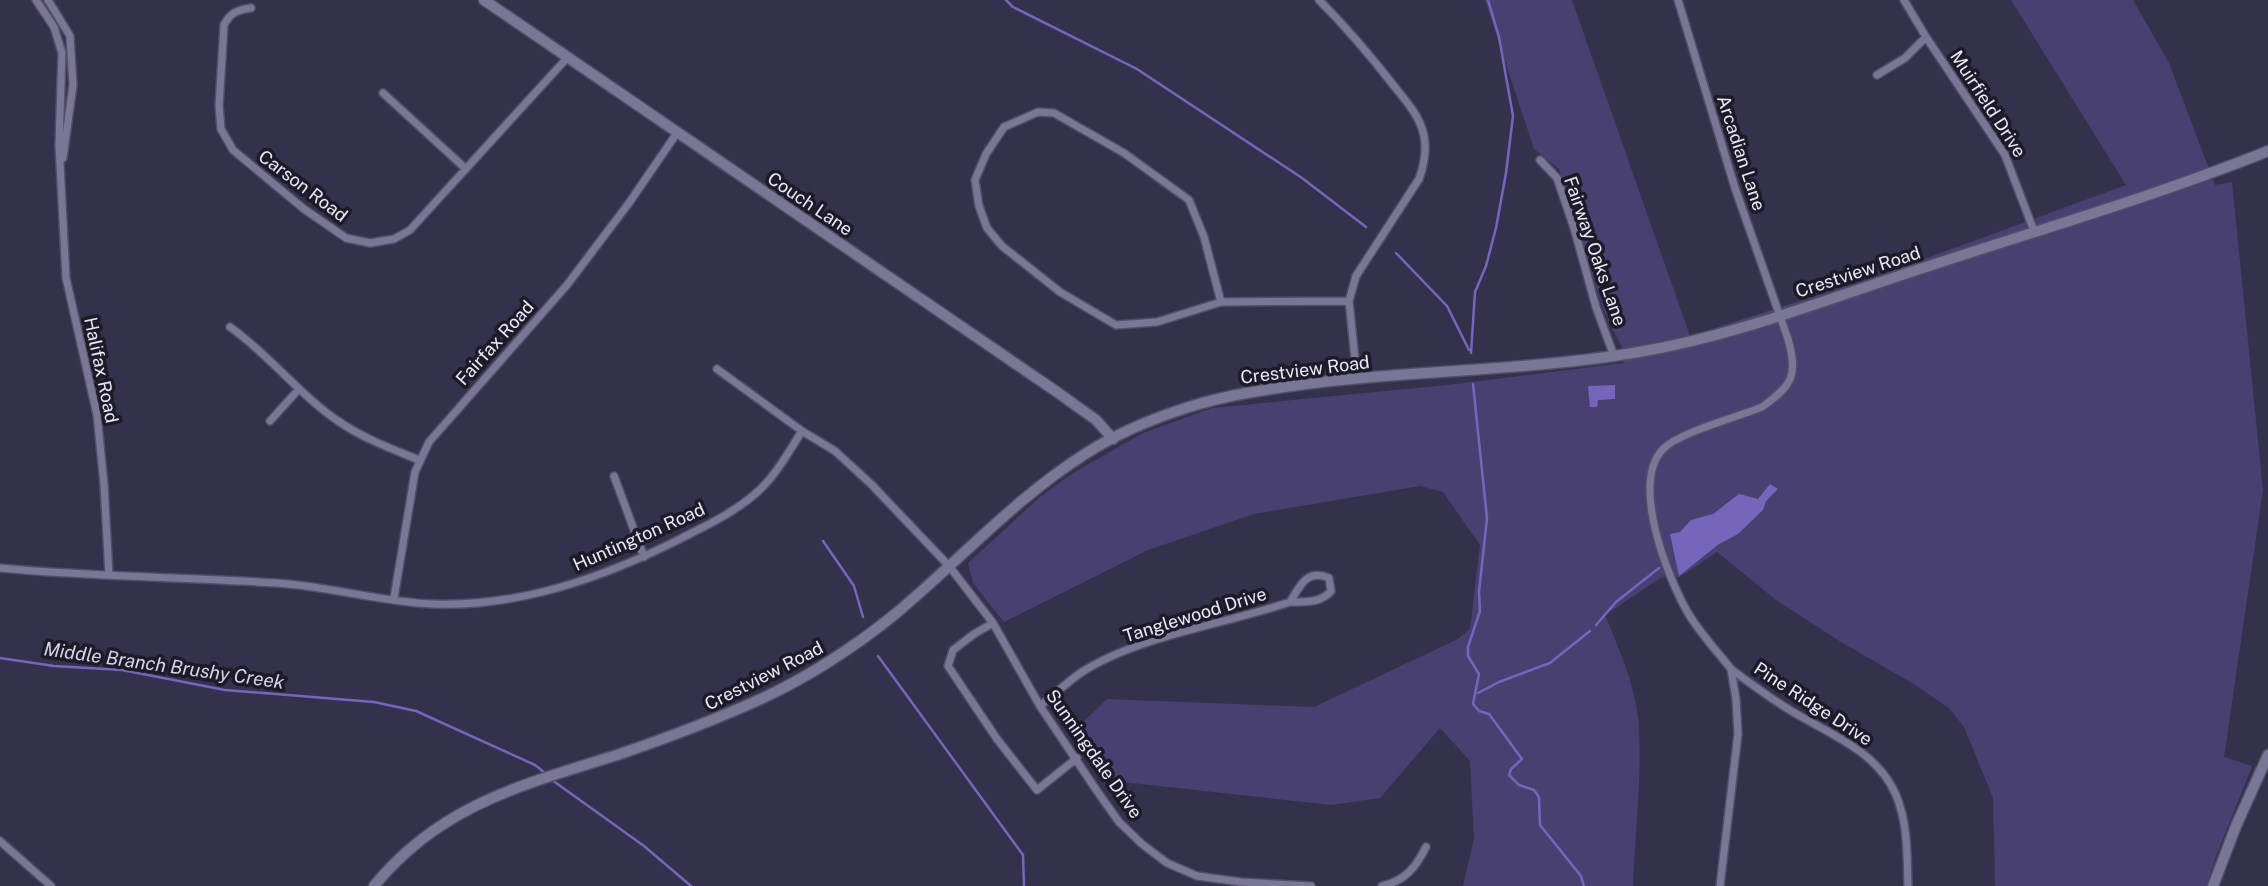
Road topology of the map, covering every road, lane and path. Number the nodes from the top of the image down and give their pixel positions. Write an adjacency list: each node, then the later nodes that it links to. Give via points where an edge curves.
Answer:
1 (36, 0): 16 (street, Halifax Road, via 54,27 62,53)
2 (48, 0): 16 (street, Halifax Road, via 70,36 73,85)
3 (484, 0): 9 (street, Couch Lane)
4 (1318, 0): 18 (street, via 1355,36 1411,108 1426,147 1419,178 1356,276)
5 (1678, 0): 20 (street, Arcadian Lane)
6 (1903, 0): 8 (street, Muirfield Drive)
7 (251, 8): 15 (street, Carson Road, via 229,16 224,25 221,129 233,150 304,209 346,238 370,243 394,239 410,230)
8 (1926, 37): 10 (street, via 1905,58); 17 (street, Muirfield Drive, via 2005,155)
9 (567, 58): 12 (street, Couch Lane); 15 (street, Carson Road)
10 (1877, 75)
11 (383, 93): 15 (street)
12 (677, 133): 28 (street, Couch Lane, via 1057,392 1096,420); 29 (street, Fairfax Road, via 595,250 429,442)
13 (2268, 151): 17 (street, Crestview Road)
14 (1540, 160): 22 (street, Fairway Oaks Lane, via 1557,178)
15 (466, 169)
16 (61, 172): 34 (street, Halifax Road, via 66,278 97,415)
17 (2034, 231): 20 (street, Crestview Road)
18 (1349, 301): 19 (street); 24 (street)
19 (1221, 302): 19 (street, via 1157,322 1116,325 1060,292 1002,246 987,229 975,180 1004,127 1038,112 1054,113 1124,153 1189,200)
20 (1779, 315): 22 (street, Crestview Road, via 1698,340); 38 (street, Pine Ridge Drive, via 1795,363 1784,388 1762,407 1669,445 1657,458 1651,479 1656,528 1674,585 1689,614)
21 (230, 327): 25 (street)
22 (1614, 356): 24 (street, Crestview Road)
23 (717, 369): 27 (street)
24 (1357, 378): 28 (street, Crestview Road, via 1252,391 1187,408)
25 (299, 389): 26 (street); 29 (street, via 340,423)
26 (270, 421)
27 (802, 431): 31 (street, Huntington Road, via 754,495 718,520); 32 (street, via 835,451 871,484)
28 (1112, 439): 32 (street, Crestview Road, via 1021,501)
29 (419, 460): 35 (street, Fairfax Road)
30 (614, 476): 31 (street)
31 (644, 557): 35 (street, Huntington Road, via 574,584 523,597 431,604)
32 (949, 566): 37 (street, Sunningdale Drive); 46 (street, Crestview Road, via 853,646 798,681 717,719 484,801 419,840)
33 (0, 568): 34 (street, Huntington Road)
34 (109, 575): 35 (street, Huntington Road, via 295,584)
35 (394, 598)
36 (1290, 602): 36 (street, Tanglewood Drive, via 1325,598 1331,591 1329,578 1310,575); 39 (street, Tanglewood Drive, via 1121,654 1082,672)
37 (993, 623): 39 (street, Sunningdale Drive); 41 (street, via 953,650 948,666 1037,790)
38 (1731, 669): 50 (street, Pine Ridge Drive, via 1738,734); 51 (street, Pine Ridge Drive, via 1862,753 1886,777 1903,820)
39 (1040, 706): 41 (street, Sunningdale Drive)
40 (2268, 755): 52 (street)
41 (1077, 758): 44 (street, Sunningdale Drive, via 1134,837 1167,863)
42 (0, 841): 45 (street)
43 (1426, 847): 49 (street, via 1409,873)
44 (1198, 876): 47 (street); 48 (street, Sunningdale Drive)
45 (51, 886)
46 (374, 886)
47 (1195, 886)
48 (1311, 886)
49 (1382, 886)
50 (1720, 886)
51 (1908, 886)
52 (2213, 886)

